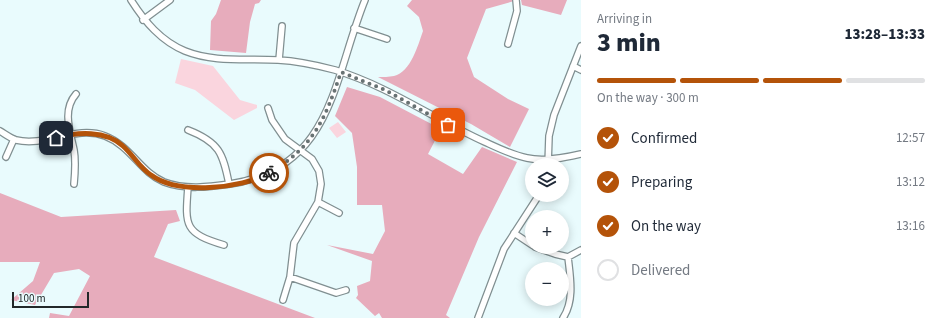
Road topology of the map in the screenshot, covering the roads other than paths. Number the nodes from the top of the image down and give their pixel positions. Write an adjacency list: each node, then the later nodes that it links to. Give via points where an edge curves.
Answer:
1 (131, 0): 5 (street)
2 (170, 0): 5 (street)
3 (365, 0): 7 (street)
4 (516, 0): 9 (street, via 517,11)
5 (143, 20): 11 (street, via 174,45 197,55 225,59)
6 (282, 26): 11 (street)
7 (354, 28): 8 (street); 14 (street)
8 (387, 39)
9 (508, 44)
10 (581, 46): 12 (street)
11 (279, 60): 14 (street)
12 (573, 66): 13 (street); 25 (street, via 554,115 549,136)
13 (581, 70)
14 (341, 72): 21 (street, via 325,117); 24 (street, via 385,90 459,131)
15 (76, 94): 19 (street, via 70,101)
16 (268, 108): 21 (street, via 272,120 285,139)
17 (188, 130): 28 (street, via 200,135 224,158)
18 (0, 131): 20 (street)
19 (70, 134): 20 (street, via 42,141); 27 (street, via 76,169); 29 (street, via 104,136 122,144 150,175 165,182)
20 (14, 139): 23 (street)
21 (301, 151): 28 (street, via 267,174 251,181); 30 (street, via 312,159 319,172 321,184)
22 (581, 154): 26 (street)
23 (6, 157)
24 (525, 158)
25 (549, 158)
26 (565, 158)
27 (74, 184)
28 (229, 184): 29 (street)
29 (188, 187): 35 (street, via 186,212 187,222 192,231 204,239)
30 (318, 202): 32 (street); 39 (street, via 294,243)
31 (534, 202): 33 (street)
32 (339, 213)
33 (514, 233): 34 (street); 42 (street, via 504,249)
34 (525, 240)
35 (224, 245)
36 (581, 250): 38 (street)
37 (555, 254): 38 (street)
38 (568, 257): 43 (street, via 571,297)
39 (290, 277): 40 (street, via 336,293); 41 (street)
40 (346, 290)
41 (283, 300)
42 (478, 318)
43 (563, 318)

